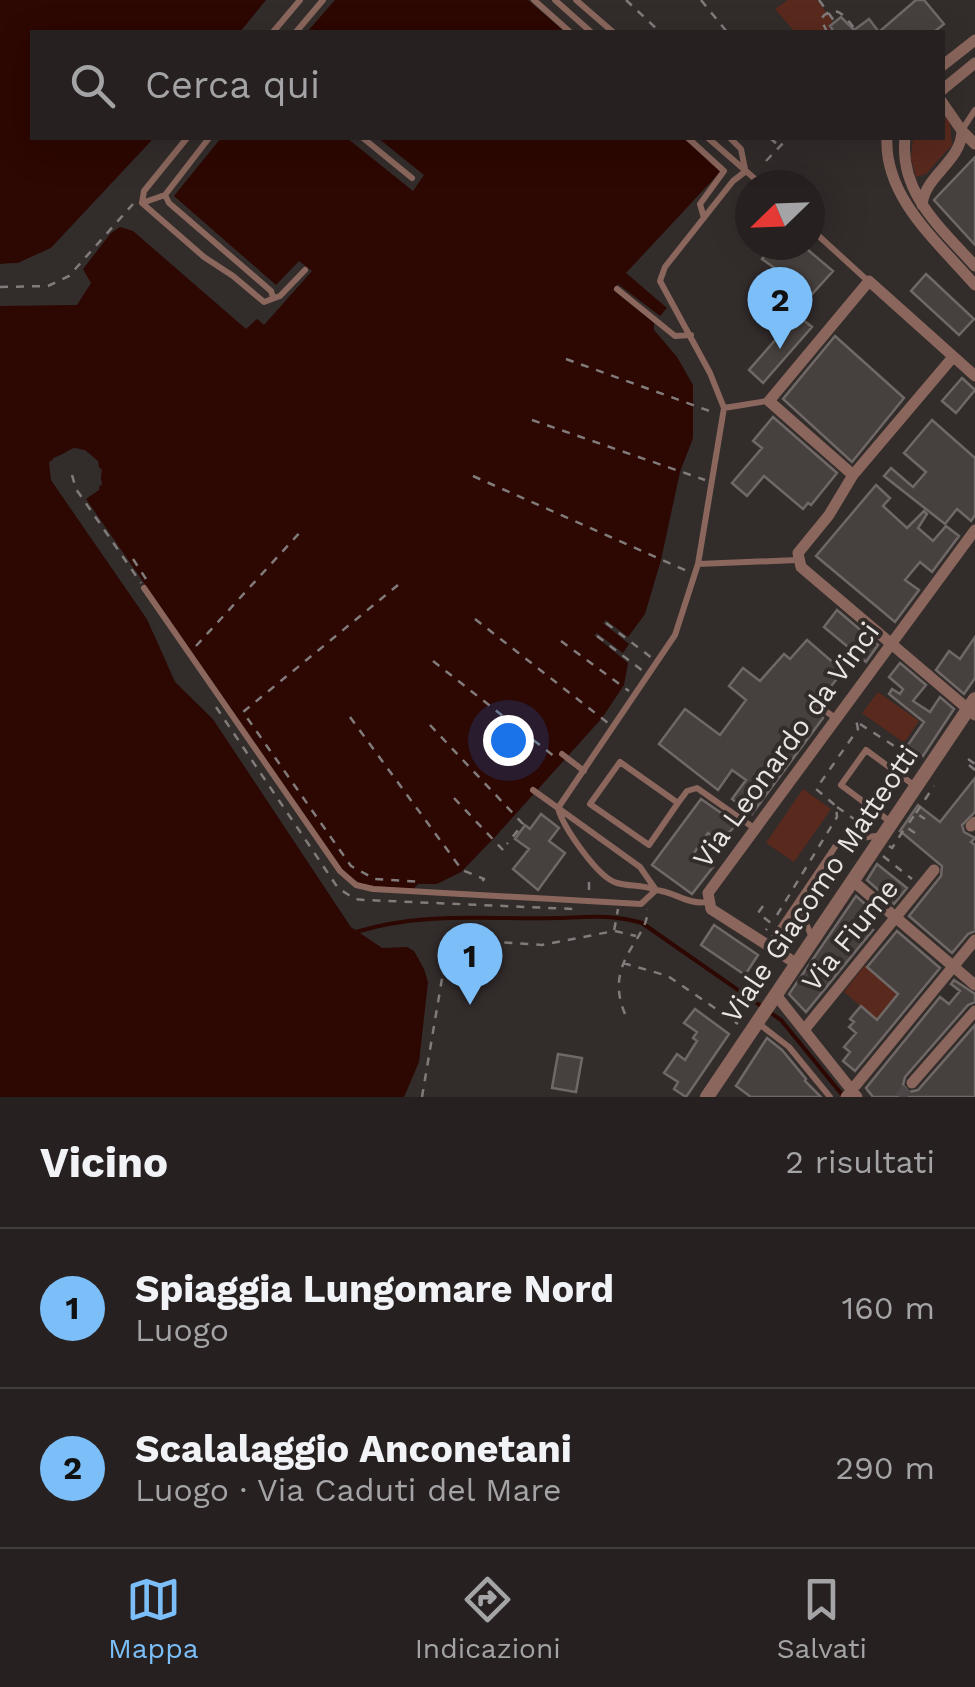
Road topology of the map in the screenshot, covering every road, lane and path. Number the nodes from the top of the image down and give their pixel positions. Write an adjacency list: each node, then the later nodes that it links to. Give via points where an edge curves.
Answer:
1 (300, 0): 11 (lane)
2 (323, 0): 12 (lane)
3 (534, 0): 13 (lane)
4 (555, 0): 14 (lane)
5 (576, 0): 15 (lane)
6 (626, 0): 16 (path)
7 (701, 0): 17 (path)
8 (819, 0): 9 (path)
9 (828, 12): 10 (path); 18 (path, via 821,23); 19 (path, via 839,10)
10 (835, 22)
11 (276, 30)
12 (298, 30)
13 (568, 30)
14 (589, 30)
15 (610, 30)
16 (658, 30)
17 (725, 30)
18 (826, 30)
19 (855, 30)
20 (975, 40): 22 (street)
21 (975, 63): 23 (street)
22 (945, 64)
23 (945, 88)
24 (945, 106): 26 (street)
25 (975, 110): 26 (lane)
26 (962, 131): 37 (street); 46 (street, via 958,151 926,188)
27 (187, 140): 45 (lane)
28 (208, 140): 44 (lane)
29 (365, 140): 41 (lane)
30 (690, 140): 47 (lane, via 724,171 700,204)
31 (710, 140): 40 (lane)
32 (732, 140): 40 (lane)
33 (772, 140): 38 (path)
34 (786, 140): 38 (path)
35 (887, 140): 43 (street, via 888,164)
36 (904, 140): 43 (street)
37 (975, 144)
38 (779, 146): 39 (path)
39 (766, 160)
40 (746, 170)
41 (412, 178)
42 (735, 183): 47 (lane)
43 (904, 188): 46 (street)
44 (165, 195): 45 (lane); 55 (lane)
45 (142, 200): 53 (path, via 124,210 70,276 48,286); 55 (lane, via 262,301)
46 (919, 211): 49 (street); 52 (street)
47 (704, 218): 56 (lane, via 660,281)
48 (825, 242): 51 (lane)
49 (975, 266)
50 (305, 270): 55 (lane)
51 (869, 282): 57 (street); 60 (street)
52 (975, 285)
53 (0, 287)
54 (617, 290): 56 (lane, via 675,336)
55 (273, 297)
56 (691, 335): 61 (lane)
57 (953, 356): 59 (street); 65 (street)
58 (566, 359): 61 (path)
59 (975, 376)
60 (768, 401): 61 (lane); 65 (street)
61 (723, 412): 66 (lane)
62 (532, 420): 66 (path)
63 (72, 475): 73 (path)
64 (473, 476): 71 (path)
65 (853, 476): 69 (street)
66 (712, 482): 70 (lane)
67 (303, 529): 79 (path)
68 (974, 533): 78 (street, Via Leonardo da Vinci)
69 (797, 560): 70 (lane); 78 (street)
70 (698, 564): 71 (lane)
71 (695, 574): 81 (lane, via 675,635)
72 (398, 584): 119 (path, via 244,712 350,866 374,879)
73 (144, 588): 84 (lane)
74 (476, 618): 89 (path)
75 (606, 623): 81 (path)
76 (597, 636): 82 (path)
77 (562, 641): 83 (path)
78 (891, 644): 86 (street); 90 (street, Via Leonardo da Vinci)
79 (192, 648)
80 (432, 660): 99 (path)
81 (657, 662): 82 (lane)
82 (648, 675): 99 (lane)
83 (623, 686)
84 (218, 695): 124 (lane, via 356,886); 124 (path, via 216,710 346,894 570,910)
85 (815, 704): 90 (lane)
86 (973, 708): 101 (street, Viale Giacomo Matteotti)
87 (855, 711): 92 (path)
88 (350, 717): 121 (path, via 462,870 484,878)
89 (602, 718)
90 (836, 719): 109 (street, Via Leonardo da Vinci)
91 (430, 724): 113 (path, via 523,824)
92 (858, 724): 95 (path); 105 (path, via 816,789)
93 (562, 754): 99 (lane)
94 (968, 758): 96 (path)
95 (920, 763)
96 (975, 764)
97 (969, 765): 98 (path)
98 (975, 770)
99 (582, 773): 106 (lane)
100 (934, 786): 107 (path)
101 (916, 787): 111 (street, Viale Giacomo Matteotti); 111 (lane, via 866,750 841,785)
102 (533, 790): 106 (lane)
103 (454, 798): 114 (path)
104 (678, 804): 104 (lane, via 620,762 590,804 649,845); 109 (lane, via 697,788)
105 (836, 806): 110 (path); 133 (path, via 837,817)
106 (558, 808): 122 (lane, via 640,867); 122 (lane, via 570,836 609,879)
107 (916, 813): 108 (path); 111 (path)
108 (925, 819)
109 (756, 828): 125 (street, Via Leonardo da Vinci)
110 (867, 828)
111 (893, 833): 112 (path); 118 (street, Viale Giacomo Matteotti); 126 (lane, via 839,841)
112 (915, 833)
113 (507, 844)
114 (503, 850)
115 (882, 855): 120 (path)
116 (934, 870): 120 (street, Via Fiume)
117 (589, 874): 123 (path)
118 (853, 881): 130 (street); 134 (street, Viale Giacomo Matteotti)
119 (430, 882)
120 (921, 886): 130 (street, Via Fiume)
121 (477, 889)
122 (656, 890): 124 (lane, via 641,904); 125 (lane)
123 (588, 894)
124 (580, 901)
125 (707, 902): 133 (street, Via Leonardo da Vinci)
126 (798, 902): 133 (lane); 134 (lane)
127 (763, 906): 133 (path, via 758,913 771,923 764,932)
128 (618, 908): 131 (path)
129 (648, 918): 132 (path)
130 (896, 918): 138 (street); 145 (street, Via Fiume)
131 (614, 931): 132 (path); 148 (path, via 542,945 470,940 452,947)
132 (637, 934): 136 (path)
133 (768, 940): 137 (street, Via Leonardo da Vinci)
134 (813, 940): 137 (street, Viale Giacomo Matteotti)
135 (975, 940): 138 (street)
136 (624, 963): 142 (path, via 618,987); 144 (path, via 668,976)
137 (797, 964): 140 (street, Viale Giacomo Matteotti)
138 (954, 966): 139 (street); 147 (street)
139 (975, 985)
140 (775, 997): 143 (street, Viale Giacomo Matteotti); 145 (street)
141 (975, 1011): 146 (street)
142 (625, 1014)
143 (761, 1018): 149 (street, Viale Giacomo Matteotti); 150 (lane)
144 (738, 1024)
145 (804, 1030): 147 (street)
146 (912, 1084)
147 (851, 1095)
148 (422, 1097)
149 (707, 1097)
150 (830, 1097)

